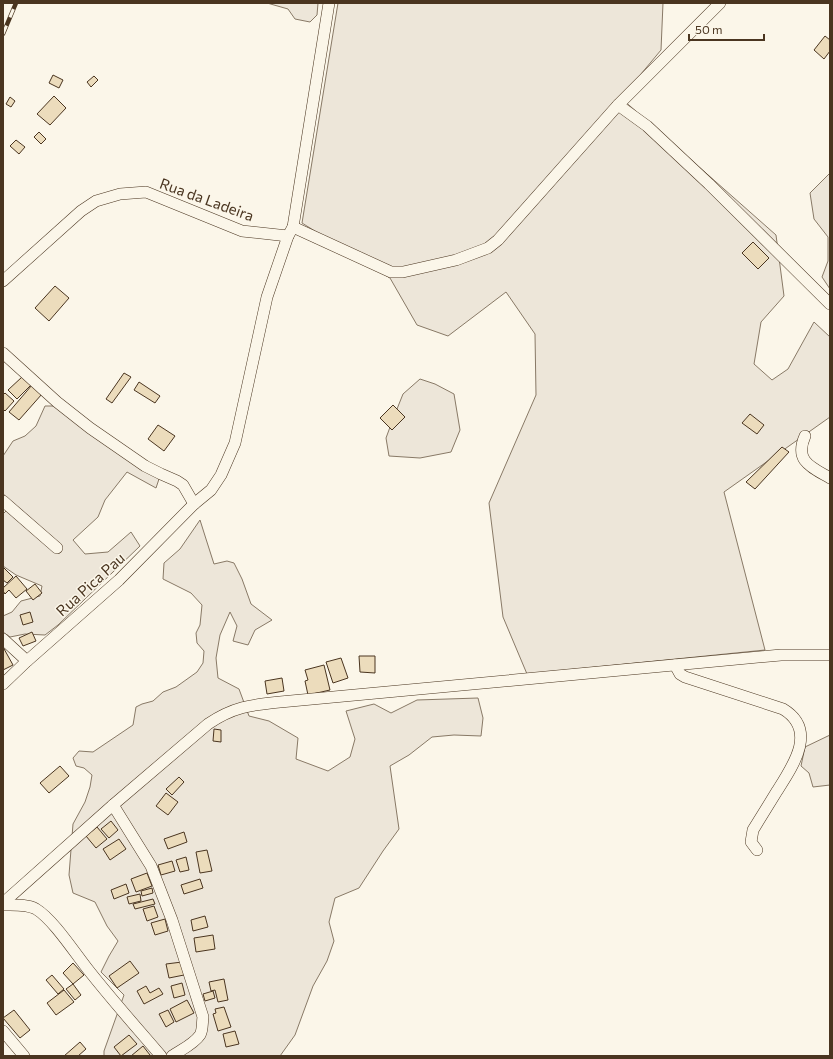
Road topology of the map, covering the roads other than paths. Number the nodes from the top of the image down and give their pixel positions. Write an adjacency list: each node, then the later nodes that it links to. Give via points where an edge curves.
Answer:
1 (329, 3): 4 (street, Rua Pica Pau)
2 (720, 3): 3 (street, Rua da Ladeira)
3 (618, 105): 4 (street, Rua da Ladeira, via 498,240 488,248 456,260 403,272 392,272); 6 (street, via 647,126 709,184)
4 (291, 231): 5 (street, Rua da Ladeira, via 242,231 146,192 120,194 96,201 81,211); 11 (street, Rua Pica Pau, via 267,297 235,443 221,475 211,490)
5 (3, 281)
6 (830, 304)
7 (3, 353): 11 (street, via 90,428 145,466 183,485)
8 (805, 436): 9 (street, via 800,452 803,459)
9 (830, 478)
10 (3, 501): 12 (street)
11 (194, 504): 15 (street, Rua Pica Pau, via 119,580)
12 (57, 548)
13 (3, 639): 15 (street)
14 (830, 655): 16 (street, via 781,655)
15 (27, 660): 17 (street, Rua Pica Pau)
16 (675, 665): 18 (street, via 273,702 241,708 223,714 208,724); 19 (street, via 685,677 783,709 795,718 799,726 800,744 794,764 753,830 751,842)
17 (3, 684)
18 (113, 805): 20 (street); 24 (street, via 151,866 172,920 202,1017 200,1036)
19 (757, 850)
20 (3, 904): 23 (street, via 26,906 40,912)
21 (3, 1031): 22 (street)
22 (24, 1056)
23 (161, 1056)
24 (172, 1056)

